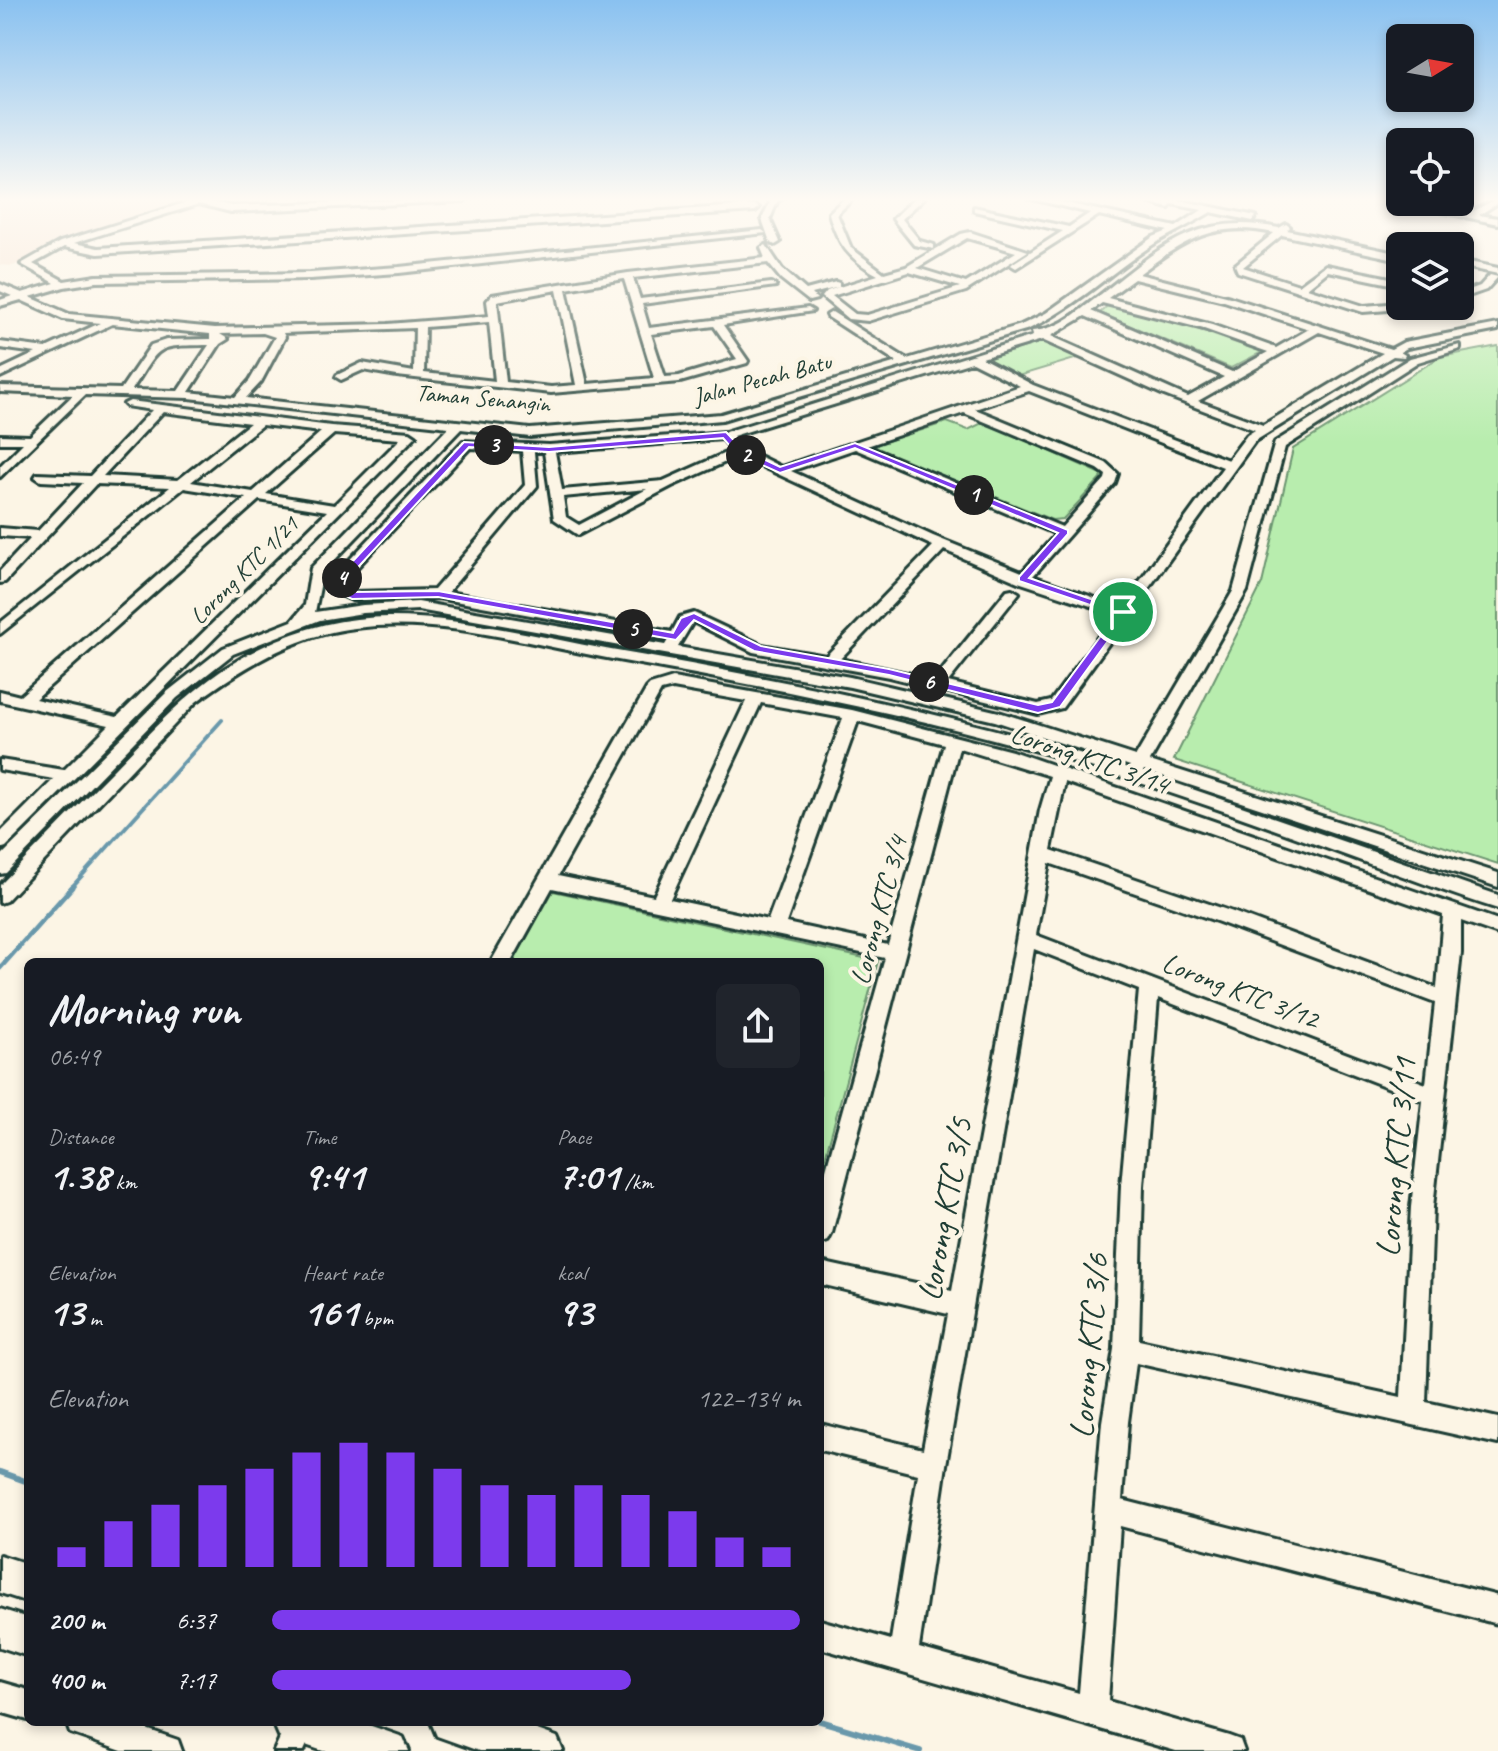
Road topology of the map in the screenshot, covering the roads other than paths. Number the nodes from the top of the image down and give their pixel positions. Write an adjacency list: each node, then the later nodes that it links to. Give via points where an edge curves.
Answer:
1 (55, 280): 19 (street)
2 (102, 280): 19 (street)
3 (603, 280): 21 (street)
4 (629, 280): 31 (street)
5 (787, 280): 28 (street)
6 (808, 280): 25 (street)
7 (861, 280): 20 (street)
8 (867, 280): 20 (street)
9 (946, 280): 23 (street)
10 (977, 280): 23 (street)
11 (993, 280): 36 (street, via 971,294)
12 (1083, 280): 54 (street, via 1016,321)
13 (1099, 280): 41 (street, Jalan Pecah Batu)
14 (1129, 280): 30 (street)
15 (1149, 280): 43 (street)
16 (1266, 280): 26 (street)
17 (1312, 280): 26 (street)
18 (1492, 280): 27 (street)
19 (63, 284): 29 (street)
20 (846, 285): 25 (street); 36 (street, via 827,297 856,318)
21 (561, 286): 37 (street, via 502,295 492,301); 62 (street)
22 (771, 286): 31 (street)
23 (967, 286): 36 (street)
24 (0, 287): 29 (street)
25 (818, 289): 28 (street)
26 (1299, 290): 33 (street, via 1370,310)
27 (1474, 291)
28 (804, 293): 44 (street)
29 (21, 297): 32 (street); 38 (street, via 57,315)
30 (1100, 299): 35 (street); 51 (street)
31 (637, 302): 45 (street)
32 (0, 303)
33 (1386, 308)
34 (808, 311): 40 (street)
35 (1084, 312): 46 (street); 58 (street)
36 (893, 315): 44 (street)
37 (492, 319): 39 (street); 61 (street)
38 (110, 322): 47 (street); 50 (street)
39 (420, 325): 47 (street); 57 (street)
40 (718, 325): 45 (street); 60 (street, via 743,361)
41 (1025, 327): 46 (street); 54 (street, Jalan Pecah Batu)
42 (1498, 327): 52 (street, via 1413,342)
43 (1317, 329): 51 (street); 52 (street)
44 (852, 330): 54 (street)
45 (645, 332): 60 (street)
46 (1043, 336): 53 (street); 70 (street)
47 (216, 337): 66 (street, via 155,347); 67 (street); 69 (street, via 281,334 255,382)
48 (1498, 339): 55 (street)
49 (0, 345): 50 (street)
50 (44, 351): 56 (street)
51 (1278, 352): 58 (street)
52 (1392, 353): 55 (street); 82 (street)
53 (973, 358): 63 (street); 84 (street)
54 (900, 359): 73 (street, Jalan Pecah Batu)
55 (1414, 360): 125 (street, via 1279,445 1240,591)
56 (0, 374)
57 (419, 375): 59 (street, via 362,366); 61 (street)
58 (1231, 376): 70 (street)
59 (341, 377)
60 (660, 380): 62 (street)
61 (501, 384): 62 (street, via 551,390)
62 (582, 387)
63 (1029, 387): 78 (street); 92 (street)
64 (0, 389): 65 (street, Jalan Pecah Batu)
65 (84, 390): 66 (street, Jalan Pecah Batu); 71 (street)
66 (125, 392): 67 (street, Jalan Pecah Batu)
67 (181, 395): 69 (street, Jalan Pecah Batu)
68 (0, 400): 71 (street)
69 (237, 401): 76 (street, Jalan Pecah Batu)
70 (1189, 401): 82 (street)
71 (75, 402): 72 (street); 86 (street)
72 (97, 402)
73 (768, 402): 77 (street, Taman Senangin, via 761,399 709,414 542,428 315,398); 81 (street, Jalan Pecah Batu, via 700,420 570,432)
74 (130, 404): 75 (street, Lorong KTC 1/21)
75 (161, 407): 79 (street, Lorong KTC 1/21); 96 (street)
76 (277, 407): 77 (street, Jalan Pecah Batu); 79 (street)
77 (291, 408): 80 (street, Jalan Pecah Batu)
78 (965, 409): 88 (street); 103 (street, via 1109,470 1111,480)
79 (259, 421): 83 (street, Lorong KTC 1/21); 98 (street)
80 (429, 424): 81 (street, Jalan Pecah Batu); 87 (street)
81 (456, 427): 87 (street)
82 (1262, 429): 92 (street)
83 (331, 430): 100 (street); 101 (street, Lorong KTC 1/21, via 410,436)
84 (726, 435): 90 (street); 91 (street)
85 (0, 439): 86 (street)
86 (34, 440): 94 (street)
87 (441, 442): 110 (street, via 316,571)
88 (855, 445): 93 (street); 103 (street)
89 (528, 449): 90 (street); 109 (street, via 531,486); 109 (street, via 464,445 342,575 346,594 359,597)
90 (549, 449): 99 (street)
91 (739, 451): 93 (street); 97 (street)
92 (1229, 465): 111 (street)
93 (780, 471): 105 (street)
94 (0, 473)
95 (41, 477): 96 (street)
96 (93, 480): 98 (street); 104 (street)
97 (668, 483): 99 (street); 99 (street, via 578,531 560,519)
98 (180, 484): 100 (street); 114 (street)
99 (556, 494)
100 (256, 496): 101 (street); 120 (street)
101 (337, 509): 122 (street, Lorong KTC 1/21)
102 (0, 532): 104 (street)
103 (1064, 532): 107 (street)
104 (41, 535): 106 (street)
105 (942, 544): 107 (street); 116 (street)
106 (0, 579)
107 (1023, 579): 111 (street)
108 (1012, 593): 117 (street)
109 (438, 594): 115 (street)
110 (314, 604): 112 (street); 113 (street, via 307,616)
111 (1123, 612): 117 (street, via 1056,705 1038,709)
112 (335, 613): 113 (street); 115 (street, via 418,606)
113 (291, 624): 130 (street, via 210,663)
114 (0, 630)
115 (673, 644): 116 (street, via 685,620 694,617 758,649); 125 (street, via 999,717)
116 (830, 661): 117 (street)
117 (938, 685)
118 (0, 696): 120 (street)
119 (756, 697): 121 (street, Lorong KTC 3/14); 131 (street, Lorong KTC 3/14, via 673,683 655,688); 135 (street)
120 (23, 701): 122 (street)
121 (852, 715): 123 (street, Lorong KTC 3/14); 137 (street)
122 (121, 723): 127 (street, Lorong KTC 1/21)
123 (953, 740): 126 (street, Lorong KTC 3/14); 140 (street, Lorong KTC 3/4)
124 (0, 765): 127 (street)
125 (1137, 768): 132 (street); 133 (street, via 882,706 685,667 420,621 357,623 276,645 219,677 191,699); 134 (street)
126 (1059, 775): 129 (street, Lorong KTC 3/5); 136 (street, Lorong KTC 3/14)
127 (66, 776): 128 (street, Lorong KTC 1/21)
128 (0, 843)
129 (1042, 854): 139 (street, Lorong KTC 3/5); 143 (street)
130 (0, 868)
131 (547, 880): 135 (street); 141 (street)
132 (1498, 880)
133 (0, 896)
134 (1498, 902)
135 (659, 904): 137 (street)
136 (1452, 910): 138 (street, Lorong KTC 3/14); 143 (street, Lorong KTC 3/11)
137 (775, 927): 140 (street)
138 (1498, 927)
139 (1027, 939): 142 (street, Lorong KTC 3/12); 147 (street, Lorong KTC 3/5)
140 (894, 953): 145 (street, Lorong KTC 3/4)
141 (503, 958)
142 (1149, 985): 144 (street, Lorong KTC 3/12); 148 (street, Lorong KTC 3/6, via 1132,1186)
143 (1445, 999): 144 (street, Lorong KTC 3/11)
144 (1434, 1096): 149 (street, Lorong KTC 3/11, via 1422,1207)
145 (824, 1219)
146 (824, 1274): 147 (street)
147 (961, 1305): 152 (street, Lorong KTC 3/5)
148 (1126, 1349): 149 (street); 153 (street, Lorong KTC 3/6)
149 (1413, 1410): 150 (street)
150 (1498, 1431)
151 (824, 1438): 152 (street)
152 (933, 1465): 160 (street, Lorong KTC 3/5)
153 (1109, 1510): 156 (street); 163 (street, Lorong KTC 3/6)
154 (0, 1574): 155 (main road)
155 (24, 1582)
156 (1498, 1610)
157 (0, 1628): 159 (main road)
158 (824, 1635): 160 (street)
159 (24, 1636)
160 (903, 1657): 163 (street)
161 (0, 1697): 162 (street)
162 (24, 1704)
163 (1092, 1712): 170 (street)
164 (93, 1726): 167 (street)
165 (464, 1726): 169 (main road)
166 (296, 1730): 168 (main road)
167 (167, 1751)
168 (389, 1751)
169 (543, 1751)
170 (1229, 1751)

